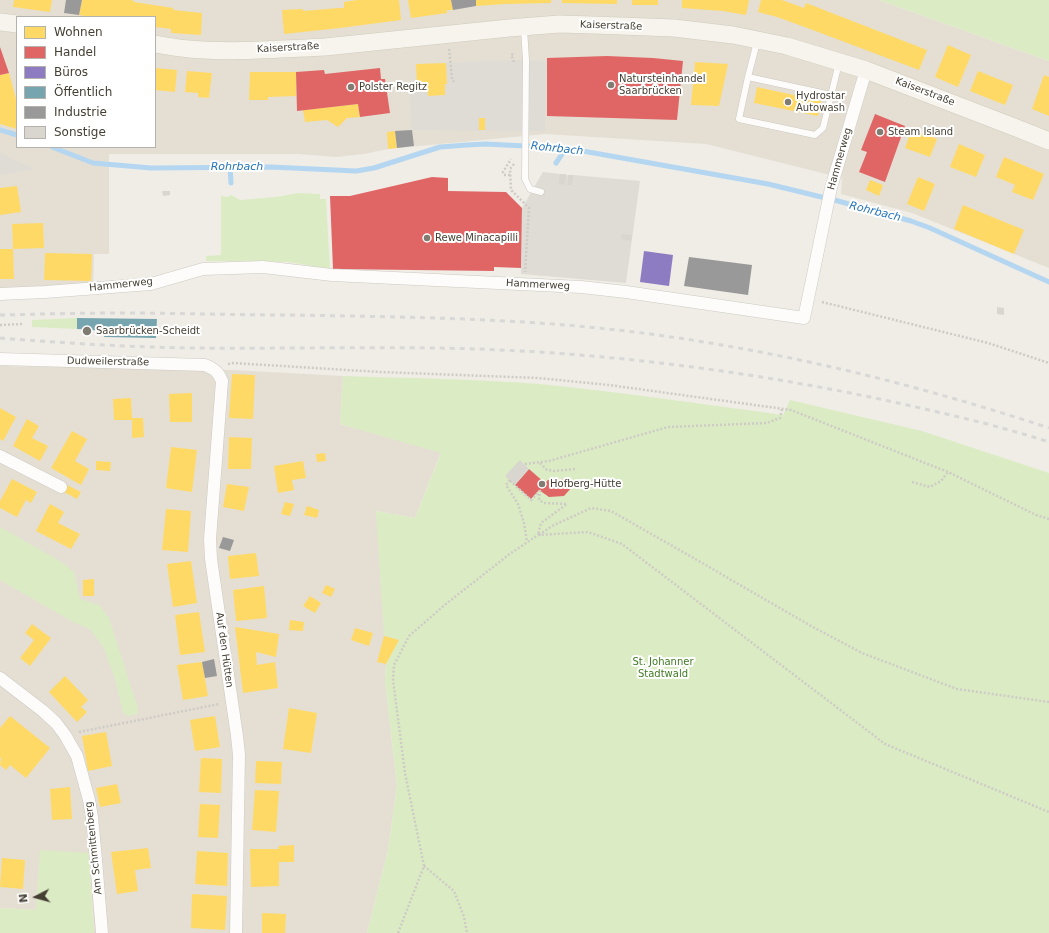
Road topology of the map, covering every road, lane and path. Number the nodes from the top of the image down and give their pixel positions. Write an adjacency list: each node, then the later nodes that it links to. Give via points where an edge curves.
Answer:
1 (0, 22): 2 (main road)
2 (16, 24)
3 (524, 27): 4 (main road, Kaiserstraße); 5 (main road, Kaiserstraße, via 566,24 674,28); 16 (lane, via 525,179 530,189)
4 (448, 35): 6 (main road, Kaiserstraße, via 264,50 190,49); 10 (path)
5 (758, 39): 7 (main road, Kaiserstraße); 9 (lane)
6 (156, 44)
7 (839, 62): 8 (main road, Kaiserstraße); 11 (lane)
8 (866, 70): 12 (main road, Kaiserstraße); 19 (street, Hammerweg, via 831,188)
9 (748, 77): 11 (lane); 11 (lane, via 739,119 815,135 824,128)
10 (454, 82)
11 (831, 95)
12 (1049, 141)
13 (511, 159): 15 (path, via 503,172 504,175)
14 (516, 160): 15 (path)
15 (510, 175): 17 (path, via 511,190 529,208)
16 (540, 192)
17 (525, 285): 18 (street, Hammerweg, via 332,275 263,268 203,269 151,284); 19 (street, Hammerweg, via 581,287 804,318)
18 (0, 294)
19 (808, 299): 23 (path, via 988,343)
20 (22, 324): 21 (path)
21 (0, 325)
22 (0, 359): 24 (street, Dudweilerstraße, via 205,365)
23 (1049, 362)
24 (214, 369): 25 (path, via 233,363 538,378 609,385); 37 (street, Auf den Hütten, via 222,381 210,539 211,559)
25 (782, 409): 27 (path, via 780,418 767,423 668,427); 30 (path, via 791,410)
26 (0, 456): 32 (street)
27 (540, 462): 28 (path); 29 (path, via 546,470)
28 (524, 464)
29 (575, 469)
30 (948, 472): 31 (path, via 941,481 930,487); 33 (path, via 1036,515)
31 (912, 482)
32 (61, 487)
33 (1049, 518)
34 (538, 535): 35 (path); 35 (path, via 541,523 568,504 541,502 540,491 531,500 510,481 506,485 518,504); 38 (path, via 591,508 611,511 862,653 957,689); 40 (path, via 588,532 622,544 885,744)
35 (527, 542): 41 (path, via 446,603 409,636 394,665 394,687 404,773)
36 (0, 678): 39 (street, Am Schmittenberg, via 47,715)
37 (232, 702): 39 (path); 43 (street, Auf den Hütten, via 239,755)
38 (1049, 702)
39 (65, 734): 42 (street, Am Schmittenberg, via 77,756 89,800)
40 (1049, 812)
41 (424, 866): 44 (path); 45 (path, via 454,891 464,916)
42 (102, 933)
43 (236, 933)
44 (398, 933)
45 (467, 933)

